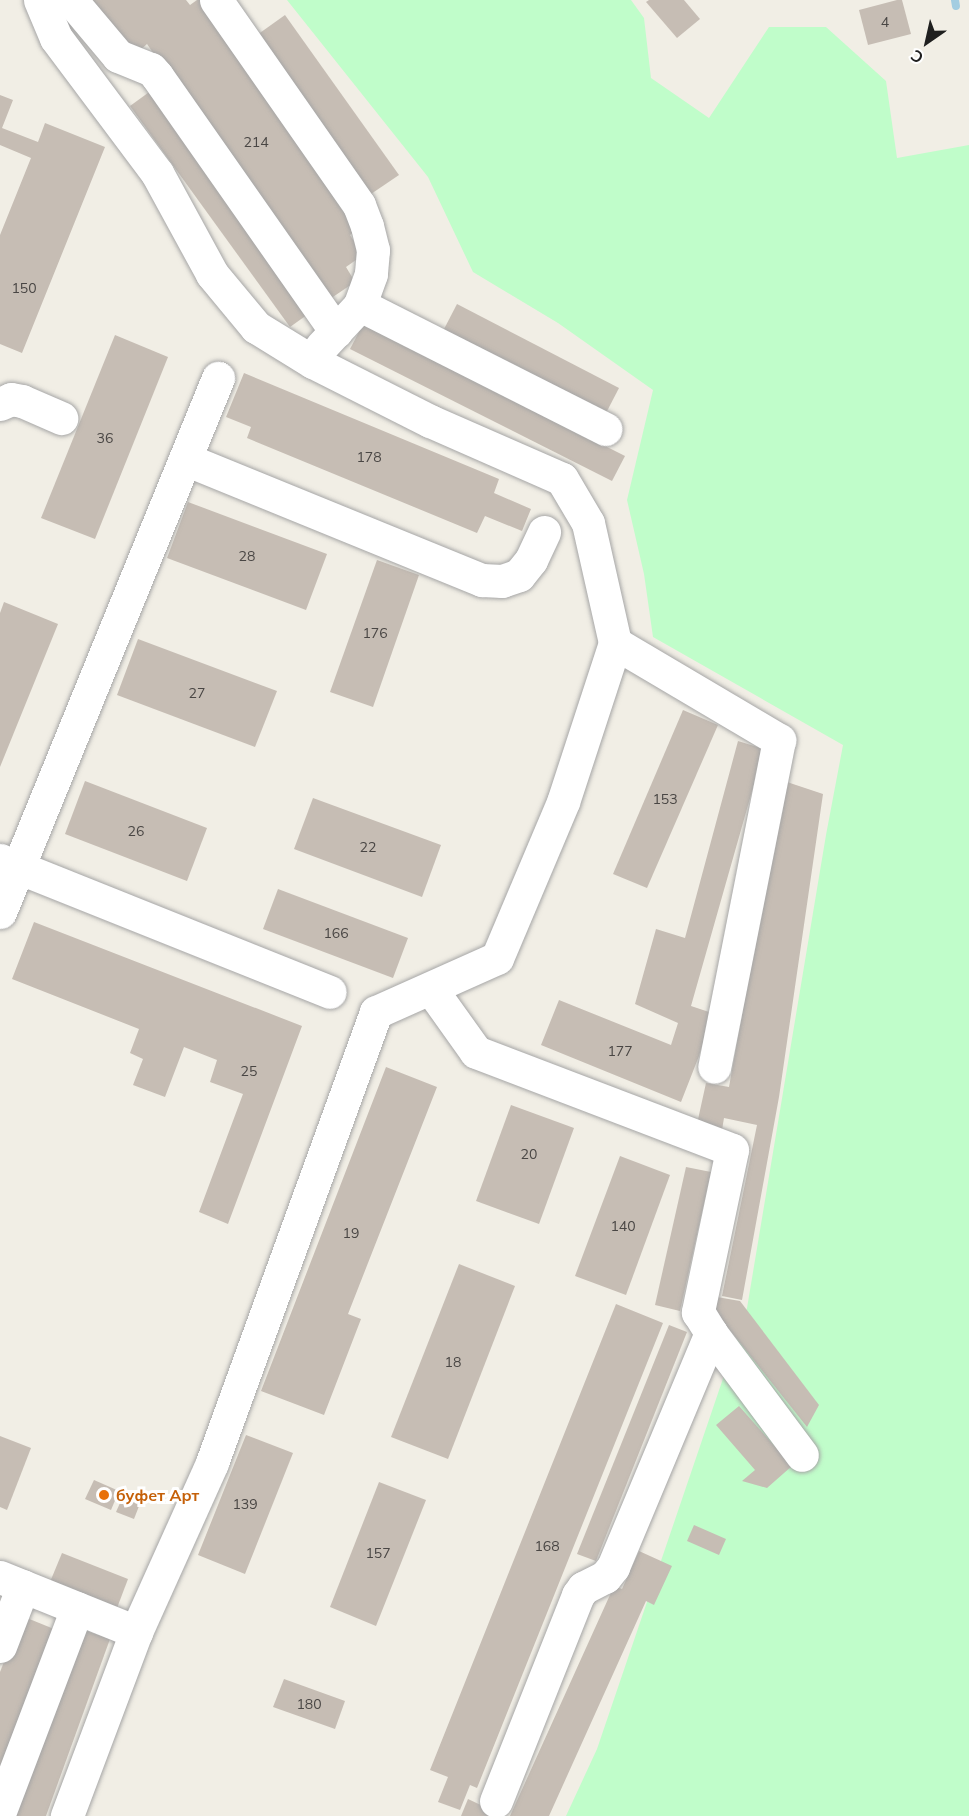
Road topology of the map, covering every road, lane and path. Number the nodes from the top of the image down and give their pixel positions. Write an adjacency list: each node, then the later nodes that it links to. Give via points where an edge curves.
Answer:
1 (40, 0): 6 (lane, via 56,38 156,173 212,274 256,327)
2 (71, 0): 5 (lane, via 118,56 151,69 157,76)
3 (216, 0): 4 (lane, via 359,205 373,250 371,274)
4 (360, 305): 5 (lane); 10 (lane)
5 (336, 332): 6 (lane)
6 (309, 358): 13 (lane, via 430,421 562,479 588,523)
7 (218, 378): 11 (lane)
8 (0, 404): 9 (lane, via 11,399 22,401)
9 (61, 418)
10 (605, 429)
11 (185, 459): 12 (lane, via 482,579 502,581 519,575); 14 (lane)
12 (544, 532)
13 (615, 643): 16 (lane, via 563,802 497,958); 18 (lane, via 779,740)
14 (9, 863): 15 (lane); 17 (lane)
15 (0, 912)
16 (431, 989): 19 (lane, via 476,1052 732,1150 698,1312); 23 (lane, via 376,1012 212,1463)
17 (330, 992)
18 (714, 1067)
19 (711, 1333): 20 (lane); 25 (lane, via 613,1567 578,1595)
20 (802, 1455)
21 (11, 1582): 22 (lane); 24 (lane)
22 (77, 1608): 23 (lane); 26 (lane)
23 (136, 1632): 27 (lane)
24 (0, 1646)
25 (496, 1801)
26 (0, 1811)
27 (67, 1816)

